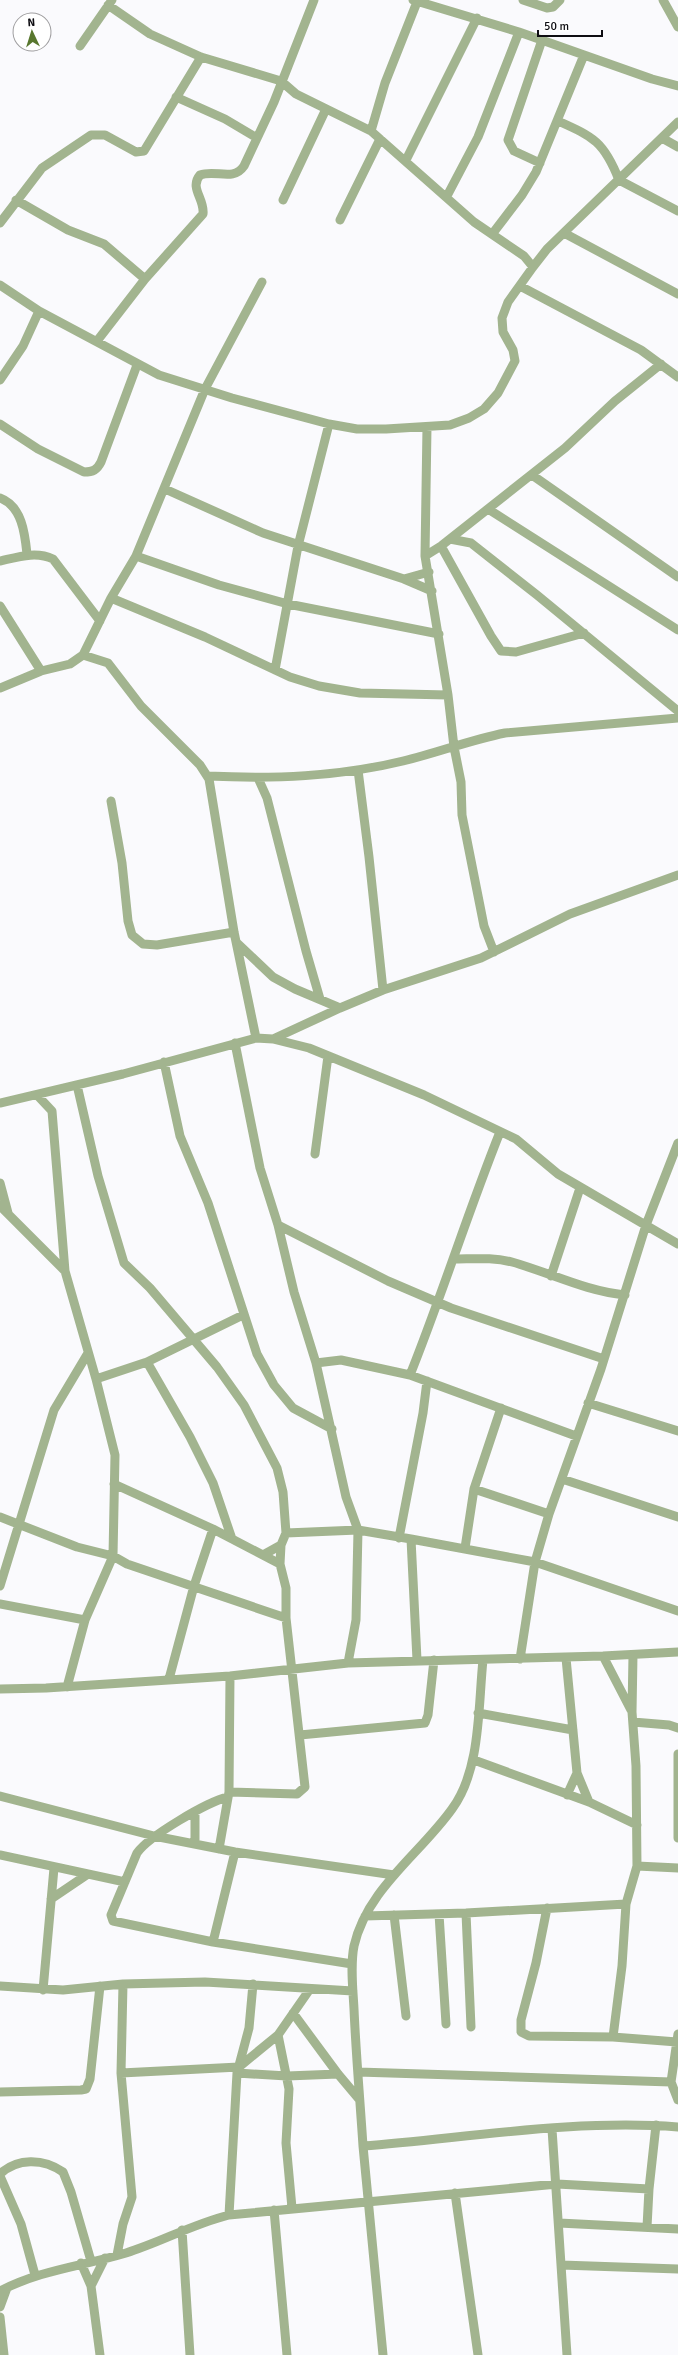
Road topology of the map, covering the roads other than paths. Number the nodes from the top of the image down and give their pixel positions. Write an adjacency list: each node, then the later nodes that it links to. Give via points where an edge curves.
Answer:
1 (314, 0): 14 (street)
2 (523, 0): 3 (street, via 547,8 553,7)
3 (560, 0)
4 (415, 1): 7 (street); 20 (street, via 385,83)
5 (666, 2): 8 (street)
6 (110, 3): 11 (street); 13 (street, via 150,34)
7 (477, 18): 9 (street); 25 (street)
8 (678, 27)
9 (519, 32): 10 (street); 28 (street, via 478,137)
10 (542, 40): 12 (street); 26 (street, via 508,140 514,151)
11 (80, 46)
12 (584, 55): 15 (street); 18 (street)
13 (201, 57): 14 (street); 16 (street)
14 (281, 81): 17 (street, via 296,94); 21 (street)
15 (678, 86)
16 (176, 97): 21 (street, via 225,119); 29 (street, via 144,151 136,152 105,135 91,135 42,168)
17 (326, 109): 20 (street); 30 (street)
18 (558, 120): 26 (street); 27 (street, via 599,142)
19 (678, 122): 22 (street)
20 (371, 131): 23 (street)
21 (257, 138): 37 (street, via 240,173 204,173 197,179 196,188 204,206 203,214)
22 (662, 138): 24 (street); 27 (street)
23 (380, 139): 25 (street); 32 (street)
24 (678, 147)
25 (406, 160): 28 (street)
26 (540, 163): 34 (street, via 522,195)
27 (619, 180): 31 (street); 35 (street)
28 (447, 196): 34 (street, via 474,222)
29 (16, 200): 33 (street); 37 (street, via 68,230 104,244)
30 (284, 200)
31 (678, 211)
32 (340, 220)
33 (0, 222)
34 (493, 233): 36 (street, via 524,256)
35 (564, 233): 36 (street); 41 (street)
36 (533, 267): 40 (street)
37 (145, 279): 43 (street)
38 (262, 282): 48 (street)
39 (0, 285): 42 (street)
40 (520, 286): 44 (street, via 641,350); 51 (street, via 508,302 502,318 503,332 513,350 515,361 498,393 484,409 469,418 450,425)
41 (678, 294)
42 (39, 311): 43 (street); 47 (street, via 23,346)
43 (97, 341): 45 (street)
44 (661, 364): 46 (street); 52 (street)
45 (137, 365): 48 (street); 49 (street, via 97,469 84,472 38,449)
46 (678, 377)
47 (0, 380)
48 (204, 389): 50 (street); 53 (street)
49 (0, 424)
50 (329, 424): 51 (street, via 357,429); 59 (street)
51 (427, 427): 63 (street)
52 (532, 475): 55 (street); 66 (street)
53 (165, 489): 59 (street); 62 (street)
54 (0, 498): 61 (street, via 7,500 20,519)
55 (488, 509): 56 (street); 73 (street)
56 (468, 525): 57 (street); 58 (street)
57 (450, 539): 58 (street); 60 (street)
58 (471, 543): 74 (street)
59 (298, 546): 67 (street); 70 (street)
60 (441, 546): 63 (street); 74 (street, via 490,636 501,651 516,652)
61 (27, 554): 64 (street); 72 (street, via 46,555 53,559)
62 (136, 556): 69 (street); 70 (street, via 219,585)
63 (425, 556): 65 (street)
64 (0, 561)
65 (429, 572): 67 (street); 68 (street)
66 (678, 577)
67 (404, 579): 68 (street)
68 (432, 591): 75 (street)
69 (111, 598): 72 (street); 77 (street)
70 (288, 604): 75 (street); 77 (street)
71 (0, 606): 78 (street)
72 (100, 621): 76 (street)
73 (678, 630)
74 (584, 633): 81 (street)
75 (439, 634): 80 (street)
76 (83, 655): 78 (street, via 70,664); 85 (street, via 108,663 141,706 200,765)
77 (275, 670): 80 (street, via 319,686 360,693)
78 (41, 672): 79 (street)
79 (0, 688)
80 (448, 695): 83 (street)
81 (678, 711)
82 (678, 718): 83 (street, via 505,733 478,738)
83 (454, 748): 84 (street); 91 (street, via 461,782 462,815 484,926)
84 (358, 770): 86 (street, via 330,775); 92 (street)
85 (207, 776): 86 (street); 89 (street)
86 (258, 778): 93 (street, via 267,798)
87 (110, 801): 89 (street, via 132,935 143,944 157,945)
88 (678, 875): 91 (street, via 570,914)
89 (234, 932): 90 (street)
90 (236, 942): 93 (street, via 273,977); 95 (street)
91 (494, 952): 92 (street, via 474,961)
92 (383, 990): 94 (street)
93 (320, 999): 94 (street)
94 (340, 1008): 96 (street)
95 (256, 1038): 96 (street); 97 (street)
96 (273, 1039): 98 (street, via 309,1048)
97 (235, 1043): 99 (street); 112 (street, via 260,1168)
98 (328, 1056): 105 (street, via 424,1095); 107 (street)
99 (164, 1062): 100 (street); 120 (street, via 180,1136 208,1204)
100 (76, 1085): 101 (street); 121 (street, via 98,1176 124,1263 150,1288)
101 (50, 1092): 102 (street); 104 (street)
102 (37, 1095): 103 (street); 104 (street)
103 (0, 1103)
104 (52, 1111): 116 (street)
105 (500, 1132): 109 (street, via 516,1139 548,1167); 115 (street)
106 (678, 1143): 113 (street)
107 (315, 1154)
108 (0, 1183): 111 (street)
109 (580, 1188): 113 (street); 117 (street)
110 (0, 1206): 111 (street)
111 (8, 1213): 116 (street)
112 (278, 1224): 119 (street, via 388,1281); 125 (street, via 294,1292)
113 (646, 1225): 114 (street); 118 (street)
114 (678, 1244)
115 (453, 1259): 117 (street, via 494,1259 512,1262); 119 (street)
116 (65, 1271): 122 (street)
117 (551, 1276): 118 (street, via 588,1289)
118 (625, 1295): 123 (street)
119 (439, 1302): 123 (street); 126 (street)
120 (243, 1315): 121 (street); 131 (street, via 257,1354 274,1385 294,1408)
121 (192, 1340): 124 (street); 143 (street, via 217,1368 244,1405 278,1468)
122 (88, 1353): 127 (street); 140 (street, via 54,1410)
123 (604, 1359): 129 (street)
124 (147, 1362): 127 (street); 145 (street, via 213,1482)
125 (316, 1363): 126 (street, via 341,1360); 131 (street)
126 (410, 1375): 128 (street)
127 (96, 1379): 135 (street, via 115,1455)
128 (426, 1381): 130 (street); 144 (street, via 423,1413)
129 (588, 1403): 132 (street); 133 (street)
130 (501, 1408): 133 (street); 136 (street)
131 (332, 1429): 142 (street, via 346,1497)
132 (678, 1431)
133 (576, 1436): 134 (street)
134 (562, 1479): 137 (street); 139 (street)
135 (114, 1484): 141 (street); 150 (street)
136 (474, 1489): 137 (street); 148 (street)
137 (549, 1514): 151 (street)
138 (0, 1517): 140 (street)
139 (678, 1517)
140 (20, 1524): 150 (street, via 48,1537); 153 (street)
141 (213, 1529): 145 (street); 154 (street)
142 (358, 1530): 143 (street); 144 (street); 167 (street, via 356,1620)
143 (286, 1533): 147 (street)
144 (399, 1538): 146 (street)
145 (232, 1539): 149 (street)
146 (411, 1539): 148 (street); 164 (street)
147 (281, 1545): 149 (street); 152 (street)
148 (465, 1548): 151 (street)
149 (263, 1555): 152 (street)
150 (113, 1556): 154 (street, via 128,1564); 158 (street)
151 (535, 1562): 156 (street); 163 (street)
152 (280, 1564): 157 (street, via 286,1588)
153 (0, 1586)
154 (194, 1586): 157 (street); 170 (street)
155 (0, 1604): 158 (street)
156 (678, 1611)
157 (286, 1618): 168 (street)
158 (85, 1620): 171 (street)
159 (678, 1652): 160 (street)
160 (633, 1655): 161 (street); 173 (street)
161 (603, 1656): 162 (street); 173 (street)
162 (566, 1658): 163 (street); 177 (street)
163 (520, 1659): 166 (street)
164 (417, 1660): 165 (street); 167 (street)
165 (434, 1660): 166 (street); 178 (street, via 425,1723)
166 (483, 1660): 174 (street)
167 (348, 1663): 168 (street)
168 (293, 1669): 169 (street); 178 (street)
169 (230, 1676): 170 (street); 182 (street)
170 (169, 1679): 171 (street)
171 (67, 1687): 172 (street)
172 (0, 1689)
173 (632, 1712): 175 (street)
174 (478, 1713): 177 (street); 180 (street)
175 (633, 1722): 176 (street, via 670,1724); 187 (street)
176 (678, 1728)
177 (573, 1730): 181 (street)
178 (300, 1735): 182 (street, via 305,1779 301,1792)
179 (678, 1754): 189 (street)
180 (474, 1760): 184 (street); 199 (street, via 468,1780 452,1809)
181 (577, 1773): 184 (street); 185 (street)
182 (228, 1794): 186 (street); 191 (street)
183 (0, 1796): 188 (street)
184 (568, 1796): 185 (street)
185 (589, 1802): 187 (street)
186 (195, 1813): 188 (street); 190 (street)
187 (636, 1825): 194 (street)
188 (154, 1836): 190 (street); 200 (street, via 137,1853)
189 (678, 1838)
190 (195, 1844): 191 (street)
191 (219, 1849): 192 (street)
192 (235, 1852): 199 (street); 209 (street)
193 (0, 1855): 195 (street)
194 (637, 1866): 196 (street); 203 (street)
195 (54, 1868): 197 (street); 201 (street)
196 (678, 1868)
197 (68, 1870): 198 (street); 201 (street)
198 (88, 1874): 200 (street); 202 (street)
199 (394, 1875): 208 (street)
200 (125, 1882): 209 (street, via 112,1915 113,1921)
201 (53, 1884): 202 (street)
202 (51, 1899): 216 (street)
203 (626, 1904): 204 (street); 223 (street, via 622,1966)
204 (547, 1908): 205 (street); 223 (street, via 521,2020 521,2032 529,2036)
205 (466, 1913): 206 (street); 221 (street)
206 (439, 1914): 207 (street); 220 (street)
207 (394, 1915): 208 (street); 219 (street)
208 (365, 1916): 210 (street, via 354,1946)
209 (213, 1942): 210 (street)
210 (352, 1964): 217 (street)
211 (123, 1984): 212 (street); 214 (street); 227 (street)
212 (253, 1984): 215 (street); 225 (street, via 249,2028)
213 (0, 1986): 216 (street)
214 (100, 1986): 216 (street); 231 (street, via 90,2079 86,2089)
215 (310, 1989): 217 (street); 218 (street)
216 (43, 1990)
217 (353, 1991): 226 (street)
218 (293, 2013): 222 (street); 228 (street)
219 (406, 2016)
220 (446, 2024)
221 (471, 2027)
222 (278, 2035): 225 (street); 229 (street)
223 (613, 2037): 224 (street)
224 (677, 2044): 230 (street)
225 (238, 2070): 227 (street); 229 (street); 245 (street)
226 (358, 2072): 230 (street); 232 (street)
227 (121, 2073): 250 (street, via 132,2197)
228 (338, 2074): 229 (street); 232 (street)
229 (287, 2076): 243 (street, via 289,2107 286,2143)
230 (671, 2082): 233 (street)
231 (0, 2092)
232 (359, 2099): 237 (street)
233 (678, 2100)
234 (656, 2125): 235 (street); 236 (street); 240 (street)
235 (678, 2127)
236 (552, 2129): 237 (street); 239 (street)
237 (363, 2146): 242 (street)
238 (0, 2175): 252 (street, via 9,2166 26,2162 45,2164 63,2172); 256 (street, via 21,2224)
239 (557, 2184): 240 (street); 241 (street); 246 (street)
240 (649, 2189): 247 (street)
241 (455, 2193): 242 (street); 266 (street)
242 (368, 2201): 243 (street); 265 (street)
243 (292, 2208): 244 (street)
244 (274, 2210): 245 (street); 264 (street)
245 (229, 2214): 249 (street)
246 (559, 2223): 247 (street); 254 (street)
247 (647, 2227): 248 (street)
248 (678, 2229)
249 (182, 2230): 250 (street); 263 (street)
250 (117, 2255): 251 (street)
251 (105, 2258): 252 (street); 257 (street)
252 (91, 2261): 253 (street)
253 (81, 2263): 256 (street); 257 (street)
254 (561, 2265): 255 (street); 267 (street)
255 (678, 2269)
256 (35, 2275): 258 (street)
257 (91, 2286): 262 (street)
258 (3, 2289): 259 (street)
259 (0, 2307)
260 (0, 2317): 261 (street)
261 (4, 2355)
262 (100, 2355)
263 (190, 2355)
264 (287, 2355)
265 (382, 2355)
266 (478, 2355)
267 (567, 2355)

